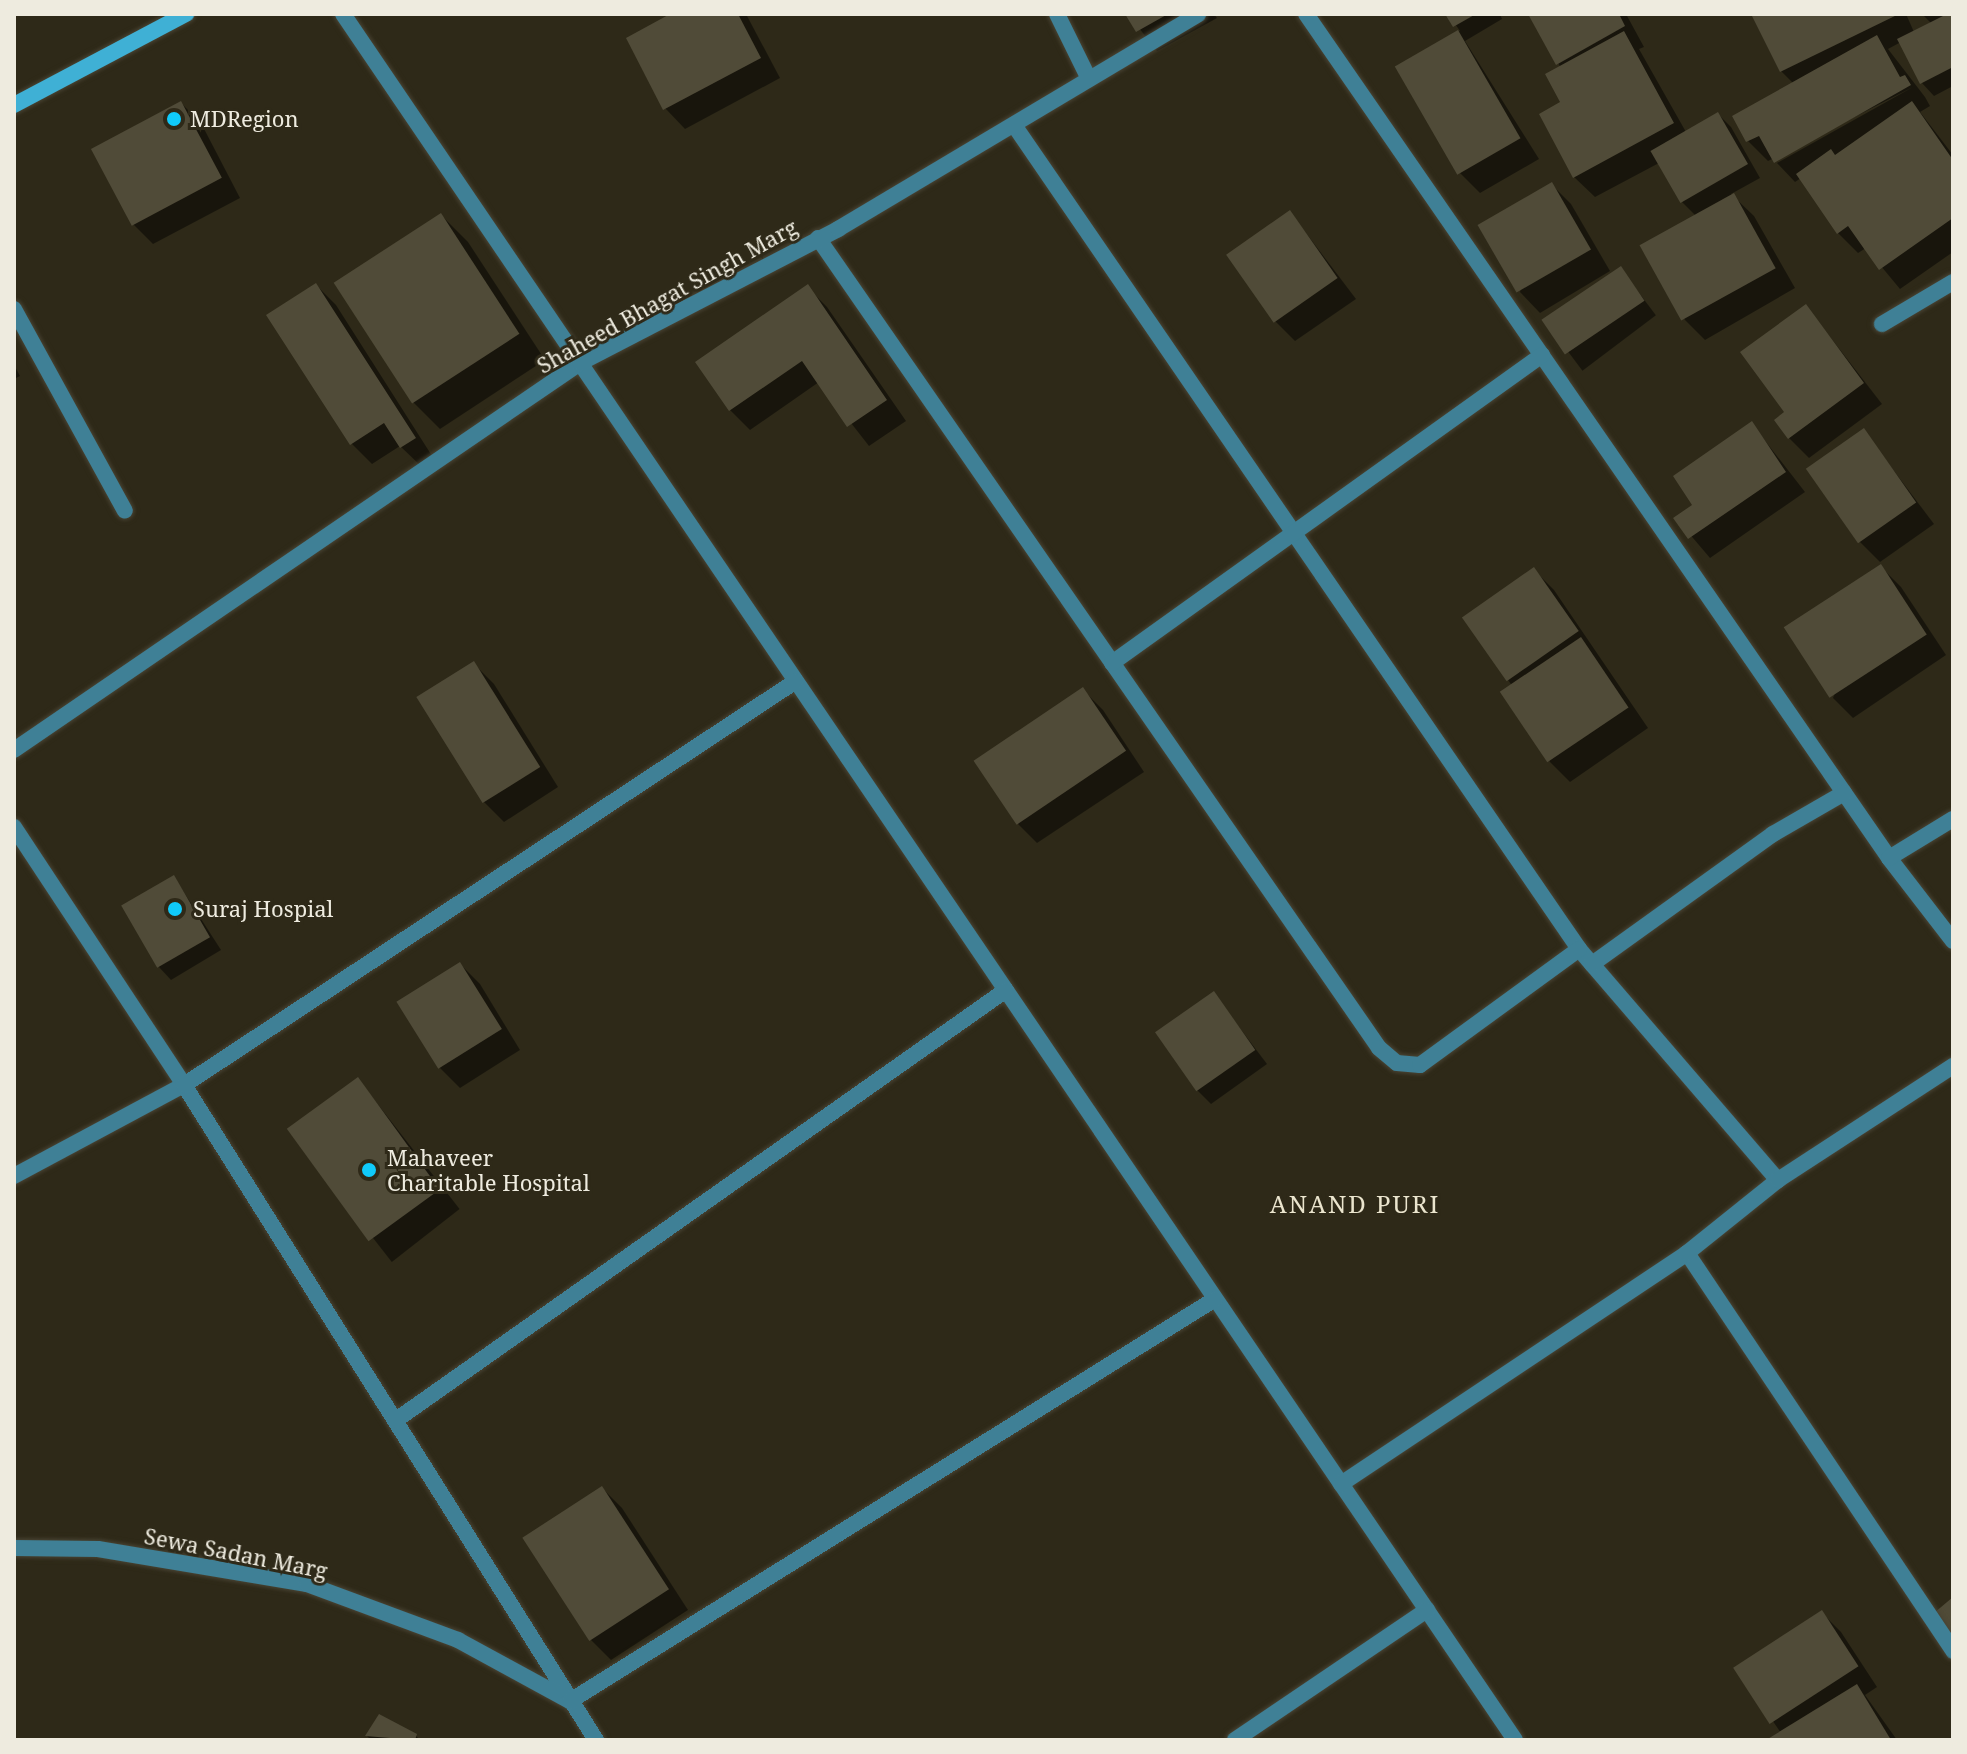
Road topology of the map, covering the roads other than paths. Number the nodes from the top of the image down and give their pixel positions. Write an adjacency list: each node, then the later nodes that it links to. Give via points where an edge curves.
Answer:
1 (186, 14): 7 (street)
2 (343, 14): 14 (street)
3 (1057, 14): 6 (street)
4 (1198, 14): 6 (street, Shaheed Bhagat Singh Marg)
5 (1306, 14): 13 (street)
6 (1089, 79): 8 (street, Shaheed Bhagat Singh Marg)
7 (14, 105)
8 (1014, 125): 9 (street, Shaheed Bhagat Singh Marg); 16 (street)
9 (818, 238): 14 (street, Shaheed Bhagat Singh Marg); 17 (street)
10 (1953, 282): 12 (street)
11 (14, 309): 15 (street)
12 (1882, 324)
13 (1542, 355): 16 (street); 20 (street)
14 (580, 363): 18 (street); 19 (street, Shaheed Bhagat Singh Marg)
15 (125, 511)
16 (1294, 533): 17 (street); 25 (street)
17 (1112, 663): 25 (street, via 1379,1048 1397,1063 1420,1065)
18 (796, 681): 27 (street); 29 (street)
19 (14, 750)
20 (1844, 793): 23 (street); 26 (street, via 1773,834)
21 (1953, 819): 23 (street)
22 (14, 827): 29 (street)
23 (1889, 858): 24 (street)
24 (1953, 941)
25 (1579, 949): 26 (street)
26 (1592, 964): 31 (street)
27 (1006, 990): 33 (street); 34 (street)
28 (1953, 1066): 31 (street)
29 (184, 1085): 30 (street); 34 (street)
30 (14, 1176)
31 (1778, 1180): 32 (street)
32 (1687, 1253): 35 (street); 38 (street)
33 (1215, 1299): 35 (street); 39 (street)
34 (396, 1420): 39 (street)
35 (1341, 1484): 37 (street)
36 (14, 1548): 39 (street, Sewa Sadan Marg, via 98,1549 307,1584 458,1640)
37 (1427, 1610): 41 (street); 42 (street)
38 (1953, 1651)
39 (570, 1701): 40 (street)
40 (596, 1740)
41 (1235, 1740)
42 (1515, 1740)

